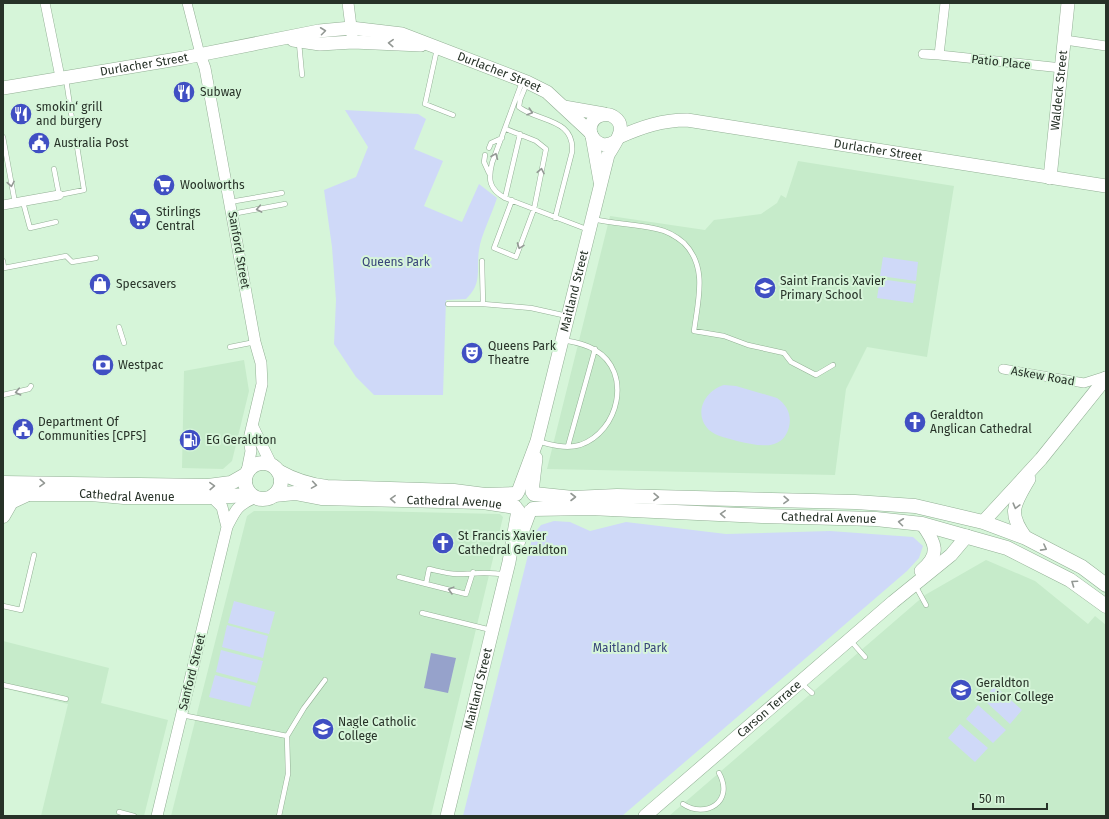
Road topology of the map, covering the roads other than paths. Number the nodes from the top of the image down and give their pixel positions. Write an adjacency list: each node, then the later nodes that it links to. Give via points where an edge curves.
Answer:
1 (45, 3): 18 (street)
2 (187, 3): 13 (street, Sanford Street)
3 (348, 3): 6 (street)
4 (945, 3): 15 (street)
5 (1068, 3): 8 (main road, Waldeck Street)
6 (351, 28): 7 (main road, Durlacher Street, one-way to 6, via 319,31); 10 (street); 11 (main road, Durlacher Street, via 402,34)
7 (285, 39): 9 (main road, Durlacher Street); 13 (main road, Durlacher Street)
8 (1065, 40): 12 (street); 16 (main road, Waldeck Street)
9 (299, 41): 10 (main road, Durlacher Street, via 320,44); 17 (lane)
10 (353, 42): 11 (main road, Durlacher Street, one-way to 10)
11 (434, 46): 19 (main road, Durlacher Street); 23 (lane, via 425,104)
12 (1106, 46)
13 (200, 54): 18 (main road, Durlacher Street); 46 (street, Sanford Street, via 205,68)
14 (923, 54): 15 (street, Patio Place)
15 (940, 55): 16 (street, Patio Place)
16 (1062, 68): 38 (main road, Waldeck Street)
17 (302, 75)
18 (63, 77): 20 (main road, Durlacher Street); 24 (lane)
19 (525, 81): 21 (main road, Durlacher Street, via 547,92); 27 (lane); 51 (lane, one-way to 51, via 519,107 566,130 573,142)
20 (3, 88)
21 (564, 107): 22 (main road); 29 (main road, Durlacher Street)
22 (604, 114): 25 (main road); 29 (main road, via 595,118 590,127)
23 (453, 116)
24 (72, 119)
25 (617, 119): 26 (main road, Durlacher Street); 32 (main road, via 621,128)
26 (650, 124): 32 (main road, Durlacher Street); 38 (main road, Durlacher Street, via 687,120)
27 (506, 129): 28 (lane); 31 (lane)
28 (520, 134): 43 (lane); 49 (lane, one-way to 28, via 546,149 538,142)
29 (591, 134): 32 (main road, via 594,140 602,145); 39 (main road, Maitland Street)
30 (3, 137): 45 (lane, one-way to 45)
31 (502, 138): 34 (lane, via 491,143); 37 (lane, one-way to 31)
32 (617, 139): 39 (main road, Maitland Street, via 608,155)
33 (76, 140): 42 (lane, via 84,190)
34 (489, 148)
35 (485, 155): 37 (lane, via 484,162)
36 (54, 169): 42 (lane)
37 (489, 173): 43 (lane, via 495,192)
38 (1050, 178): 40 (main road, Durlacher Street)
39 (601, 186): 53 (main road, Maitland Street)
40 (1106, 186)
41 (282, 193): 46 (lane)
42 (59, 195): 45 (street)
43 (505, 198): 44 (lane)
44 (512, 200): 49 (lane); 49 (lane, one-way to 44, via 516,257 494,248)
45 (19, 202): 48 (street); 52 (lane, via 30,228)
46 (230, 202): 50 (street, Sanford Street)
47 (285, 204): 50 (lane, one-way to 50)
48 (3, 205)
49 (534, 209): 51 (lane)
50 (232, 214): 62 (street, Sanford Street)
51 (555, 218): 53 (lane)
52 (56, 222)
53 (592, 224): 59 (main road, Maitland Street); 66 (lane, via 659,229 678,238 692,251 699,267 700,284 694,331 784,352 791,362 816,375)
54 (96, 258): 55 (lane, via 72,262 66,256 4,268)
55 (3, 261)
56 (482, 261): 58 (lane)
57 (448, 304): 58 (lane)
58 (483, 304): 59 (lane, via 531,308)
59 (569, 317): 61 (main road, Maitland Street)
60 (119, 327): 63 (lane)
61 (563, 340): 65 (lane); 72 (main road, Maitland Street)
62 (255, 342): 64 (lane); 71 (street, Sanford Street, via 261,363 262,384)
63 (124, 343)
64 (230, 347)
65 (595, 350): 73 (lane); 73 (lane, via 610,362 617,382 618,397 614,414 592,439 580,445)
66 (833, 365)
67 (1004, 369): 68 (street, Askew Road, via 1084,383)
68 (1106, 377): 74 (main road)
69 (31, 386): 70 (lane, one-way to 70, via 29,389)
70 (3, 395)
71 (253, 427): 75 (street); 76 (street, Sanford Street, via 249,439 251,451)
72 (537, 441): 73 (lane); 83 (main road, Maitland Street)
73 (568, 446)
74 (1041, 459): 88 (main road); 92 (main road, one-way to 92, via 1014,505 1016,525)
75 (274, 468): 76 (main road, via 260,463); 80 (main road, via 280,476 280,486); 83 (main road, Cathedral Avenue, one-way to 83, via 310,485 454,491)
76 (246, 473): 77 (main road, Cathedral Avenue, one-way to 76, via 208,486 231,483); 81 (main road, via 245,486)
77 (3, 483)
78 (3, 494): 79 (main road, Cathedral Avenue)
79 (32, 494): 82 (main road, Cathedral Avenue); 86 (main road, via 11,502)
80 (274, 495): 81 (main road, via 265,499); 83 (main road, Cathedral Avenue, one-way to 80, via 321,498 294,493)
81 (252, 496): 82 (main road, Cathedral Avenue); 90 (street, Sanford Street, via 235,510)
82 (212, 497): 90 (street, Sanford Street, via 222,507)
83 (525, 501): 84 (main road, Cathedral Avenue, one-way to 84, via 617,496); 87 (main road, Cathedral Avenue, one-way to 83, via 590,508); 94 (main road, Maitland Street, via 525,527)
84 (855, 502): 85 (main road, Cathedral Avenue); 87 (main road)
85 (915, 506): 88 (main road, Cathedral Avenue); 91 (main road, via 949,519)
86 (3, 516)
87 (853, 518): 89 (main road, Cathedral Avenue, one-way to 87)
88 (983, 522): 92 (main road, Cathedral Avenue)
89 (922, 524): 91 (main road, Cathedral Avenue); 100 (main road, Carson Terrace, via 932,537 935,553 929,564)
90 (227, 527): 113 (street, Sanford Street)
91 (967, 536): 98 (main road, Carson Terrace, via 955,551); 103 (main road, Cathedral Avenue, one-way to 91, via 1070,580 1014,552)
92 (1026, 538): 99 (main road, Cathedral Avenue, one-way to 99, via 1082,567)
93 (34, 555): 102 (lane, via 21,610)
94 (508, 569): 95 (lane); 105 (main road, Maitland Street)
95 (473, 572): 97 (lane, via 456,574 429,569); 97 (lane, one-way to 97, via 466,594)
96 (399, 577): 97 (lane)
97 (426, 584)
98 (915, 585): 100 (main road, Carson Terrace); 101 (lane)
99 (1106, 585)
100 (893, 602): 106 (main road, Carson Terrace)
101 (926, 605)
102 (3, 606)
103 (1106, 606)
104 (422, 613): 105 (lane)
105 (492, 631): 121 (main road, Maitland Street)
106 (849, 640): 107 (lane); 109 (main road, Carson Terrace)
107 (865, 656)
108 (325, 680): 114 (lane)
109 (801, 683): 111 (lane); 122 (main road, Carson Terrace)
110 (3, 685): 112 (lane)
111 (812, 693)
112 (66, 699)
113 (182, 715): 114 (lane); 119 (street, Sanford Street)
114 (286, 736): 120 (lane, via 288,774)
115 (719, 773): 116 (lane, via 724,782 724,796 720,804 703,813 694,812)
116 (683, 804)
117 (119, 812): 118 (lane)
118 (134, 816)
119 (157, 816)
120 (279, 816)
121 (447, 816)
122 (645, 816)

